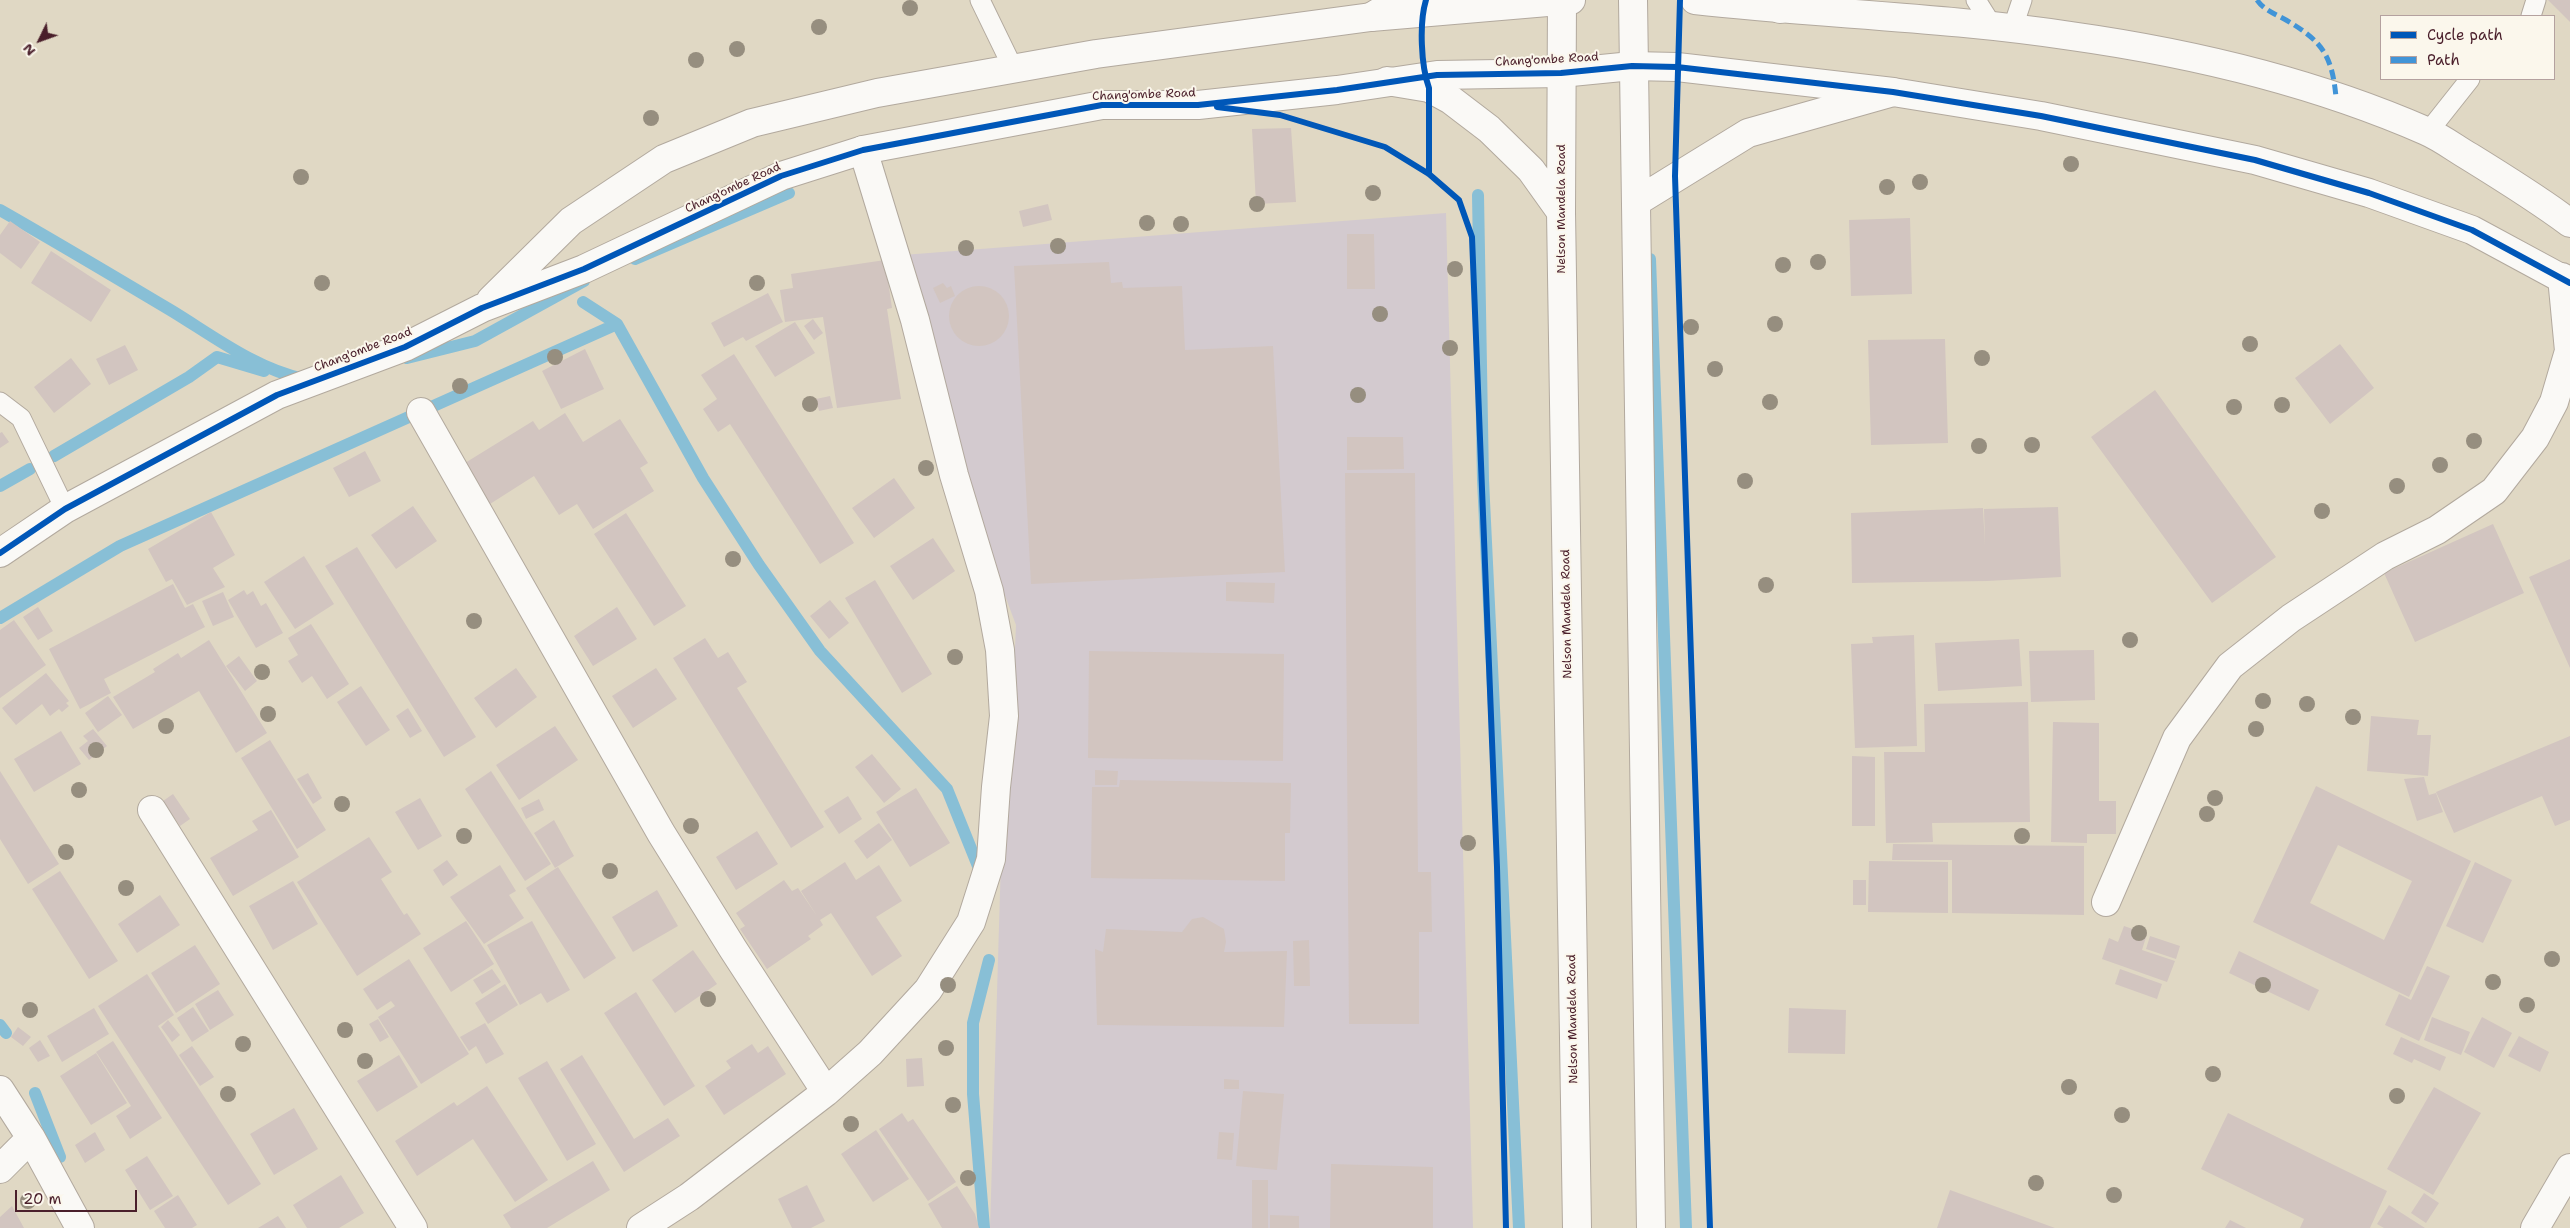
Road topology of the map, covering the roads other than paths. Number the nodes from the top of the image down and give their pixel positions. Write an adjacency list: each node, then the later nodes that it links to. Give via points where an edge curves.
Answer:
1 (980, 0): 15 (lane)
2 (1399, 0): 12 (street)
3 (1562, 0): 4 (street); 12 (street); 16 (street, Nelson Mandela Road)
4 (1571, 0)
5 (1633, 0): 14 (street)
6 (1695, 0): 10 (street)
7 (1976, 0): 13 (lane)
8 (2022, 0): 13 (lane)
9 (2536, 0): 11 (lane)
10 (1775, 5): 13 (street)
11 (2531, 15)
12 (1371, 17): 15 (street)
13 (2003, 28): 20 (street, via 2071,36 2242,68 2336,97)
14 (1632, 66): 16 (street, Chang'ombe Road); 19 (street, Chang'ombe Road); 22 (street)
15 (1012, 68): 26 (street, via 877,93 752,123 664,159 572,221)
16 (1561, 73): 18 (street, Chang'ombe Road, via 1437,75); 23 (street, Nelson Mandela Road)
17 (2469, 80): 20 (lane)
18 (1387, 81): 21 (street, Chang'ombe Road, via 1337,90 1198,104 1102,105); 23 (street, via 1429,88 1451,100 1489,129 1531,170)
19 (1893, 92): 22 (street, via 1748,133); 25 (street, Chang'ombe Road, via 2041,116 2255,160 2369,193 2472,230)
20 (2428, 132): 24 (street, via 2531,194)
21 (863, 150): 26 (street, Chang'ombe Road, via 781,176 584,269); 34 (street, via 915,320 954,475 989,591 1000,650 1004,716 991,859 971,922 928,990 870,1053)
22 (1636, 202): 42 (street)
23 (1561, 212): 41 (street, Nelson Mandela Road)
24 (2570, 223)
25 (2566, 280): 32 (street, via 2569,351 2554,402 2536,438 2494,492 2437,530 2385,556 2291,618 2230,666 2177,738)
26 (482, 308): 29 (street, Chang'ombe Road, via 405,347 277,394)
27 (0, 402): 29 (lane, via 21,418)
28 (421, 412): 34 (street, via 661,833)
29 (65, 510): 30 (street, Chang'ombe Road)
30 (0, 553)
31 (152, 810): 39 (street)
32 (2106, 902)
33 (0, 1090): 35 (street)
34 (826, 1092): 40 (street, via 689,1198)
35 (31, 1138): 37 (street); 38 (street)
36 (2570, 1168): 43 (street)
37 (0, 1169)
38 (80, 1228)
39 (413, 1228)
40 (641, 1228)
41 (1577, 1228)
42 (1651, 1228)
43 (2535, 1228)

